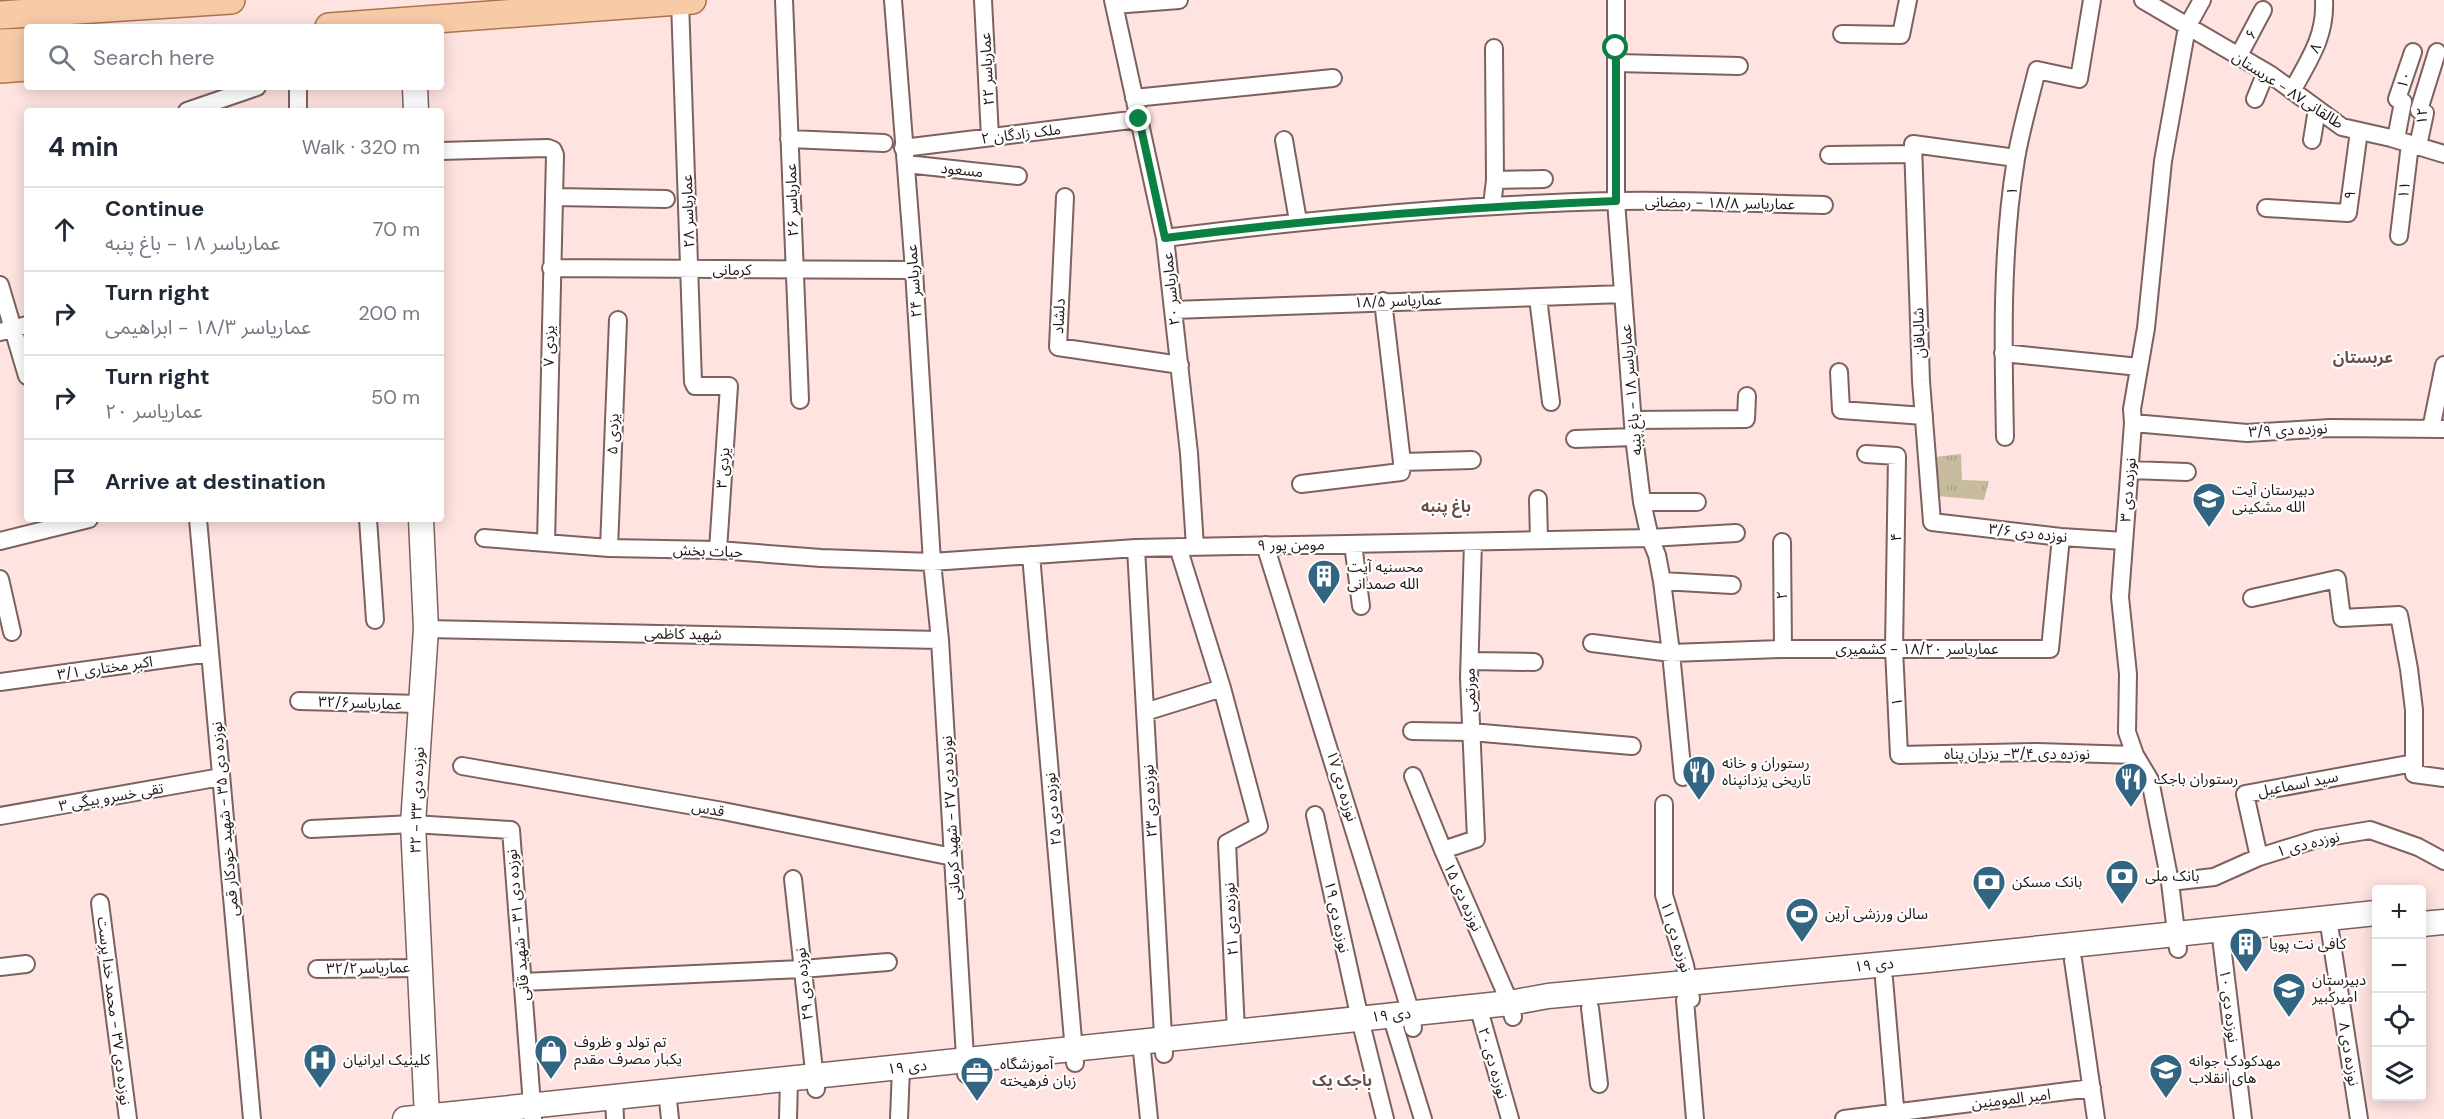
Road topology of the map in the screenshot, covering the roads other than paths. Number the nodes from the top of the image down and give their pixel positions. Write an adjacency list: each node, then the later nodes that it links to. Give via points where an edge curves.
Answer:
1 (231, 0): 15 (main road)
2 (784, 0): 45 (street, عماریاسر ۲۶)
3 (893, 0): 54 (street, عماریاسر ۲۴)
4 (983, 0): 44 (street, عماریاسر ۲۲)
5 (1179, 0): 13 (street)
6 (1616, 0): 26 (street, عماریاسر ۱۸ - باغ پنبه)
7 (1908, 0): 19 (street, via 1901,35)
8 (2092, 0): 55 (street, ۱, via 2079,79 2037,70)
9 (2202, 0): 18 (street)
10 (2324, 0): 35 (street, ۸, via 2321,36)
11 (686, 1): 16 (main road); 70 (street, عماریاسر ۲۸)
12 (2149, 2): 18 (street, طالقانی۸۷ - عربستان)
13 (1113, 3): 36 (street, عماریاسر ۲۰)
14 (2263, 10): 25 (street, ۶)
15 (0, 15)
16 (443, 22): 17 (main road)
17 (401, 24)
18 (2187, 27): 25 (street, طالقانی۸۷ - عربستان); 84 (street, نوزده دی ۳, via 2163,161)
19 (1842, 34)
20 (24, 42): 21 (main road)
21 (0, 43)
22 (1494, 48): 58 (street)
23 (2414, 52): 49 (street, ۱۰, via 2397,99 2403,102)
24 (2437, 52): 49 (street, ۱۲, via 2419,110 2425,113)
25 (2238, 57): 30 (street, طالقانی۸۷ - عربستان)
26 (1617, 63): 27 (street); 62 (street, عماریاسر ۱۸ - باغ پنبه)
27 (1739, 66)
28 (24, 67): 29 (main road)
29 (0, 69)
30 (2266, 72): 35 (street, طالقانی۸۷ - عربستان); 37 (street)
31 (1333, 78): 36 (street)
32 (248, 90): 38 (street)
33 (298, 90): 39 (street)
34 (415, 90): 40 (main road)
35 (2292, 91): 41 (street, طالقانی۸۷ - عربستان)
36 (1134, 98): 42 (street, عماریاسر ۲۰)
37 (2255, 99)
38 (196, 108)
39 (298, 108)
40 (416, 108)
41 (2317, 109): 43 (street, طالقانی۸۷ - عربستان, via 2342,127); 47 (street)
42 (1139, 119): 44 (street, ۲ ملک زادگان); 68 (street, عماریاسر ۲۰)
43 (2359, 131): 49 (street, طالقانی۸۷ - عربستان); 65 (street, ۹, via 2348,213)
44 (990, 137): 54 (street, ۲ ملک زادگان)
45 (789, 139): 48 (street); 71 (street, عماریاسر ۲۶)
46 (1284, 140): 66 (street)
47 (2312, 140)
48 (884, 143)
49 (2408, 143): 52 (street, طالقانی۸۷ - عربستان); 67 (street, ۱۱)
50 (1913, 149): 53 (street); 55 (street); 90 (street, شالبافان)
51 (444, 151): 59 (street, یزدی ۷, via 553,150)
52 (2444, 154)
53 (1829, 155)
54 (904, 156): 56 (street, مسعود); 72 (street, عماریاسر ۲۴)
55 (2016, 158): 80 (street, ۱, via 2007,242)
56 (1018, 176)
57 (1544, 179): 58 (street)
58 (1495, 180): 63 (street)
59 (555, 197): 61 (street); 69 (street, یزدی ۷)
60 (1065, 197): 81 (street, دلشاد, via 1058,347)
61 (666, 199)
62 (1616, 201): 63 (street, عماریاسر ۱۸/۸ - رمضانی); 64 (street, عماریاسر ۱۸/۸ - رمضانی); 74 (street, عماریاسر ۱۸ - باغ پنبه)
63 (1492, 206): 66 (street, عماریاسر ۱۸/۸ - رمضانی)
64 (1824, 206)
65 (2266, 208)
66 (1298, 221): 68 (street, عماریاسر ۱۸/۸ - رمضانی)
67 (2399, 236)
68 (1165, 238): 77 (street, عماریاسر ۲۰)
69 (551, 268): 70 (street, کرمانی); 119 (street, یزدی ۷)
70 (690, 270): 71 (street, کرمانی); 86 (street, عماریاسر ۲۸, via 694,386)
71 (795, 270): 72 (street, کرمانی); 88 (street, عماریاسر ۲۶)
72 (914, 270): 128 (street, عماریاسر ۲۴)
73 (0, 285): 79 (street)
74 (1623, 294): 75 (street, عماریاسر ۱۸/۵); 92 (street, عماریاسر ۱۸ - باغ پنبه)
75 (1538, 298): 76 (street, عماریاسر ۱۸/۵); 89 (street)
76 (1383, 301): 77 (street, عماریاسر ۱۸/۵); 98 (street)
77 (1173, 310): 81 (street, عماریاسر ۲۰)
78 (618, 320): 124 (street, یزدی ۵)
79 (13, 328): 83 (street)
80 (2003, 353): 84 (street); 94 (street, ۱)
81 (1180, 364): 123 (street, عماریاسر ۲۰)
82 (2444, 365): 93 (street)
83 (24, 366)
84 (2139, 367): 91 (street, نوزده دی ۳)
85 (1839, 372): 90 (street, via 1840,410)
86 (729, 386): 126 (street, یزدی ۳)
87 (1747, 396): 92 (street, via 1746,419)
88 (800, 400)
89 (1551, 402)
90 (1924, 416): 109 (street, شالبافان)
91 (2133, 423): 93 (street, نوزده دی ۳/۹, via 2247,433 2330,428); 99 (street, نوزده دی ۳)
92 (1634, 428): 95 (street); 103 (street, عماریاسر ۱۸ - باغ پنبه)
93 (2437, 429)
94 (2005, 437)
95 (1575, 439)
96 (1866, 454): 140 (street, ۴, via 1897,456)
97 (1472, 460): 98 (street)
98 (1402, 462): 101 (street, via 1401,472)
99 (2130, 470): 100 (street); 118 (street, نوزده دی ۳)
100 (2187, 472)
101 (1301, 484)
102 (1538, 500): 114 (street)
103 (1642, 502): 104 (street); 113 (street, عماریاسر ۱۸ - باغ پنبه)
104 (1697, 502)
105 (66, 522): 115 (street)
106 (198, 522): 141 (street, نوزده دی ۳۵ - شهید خودکار قمی)
107 (368, 522): 134 (street)
108 (421, 522): 135 (main road, ۳۲ - نوزده دی ۳۳)
109 (1932, 522): 111 (street, نوزده دی ۳/۶)
110 (1736, 533): 113 (street, مومن پور ۹)
111 (2061, 537): 118 (street, نوزده دی ۳/۶); 140 (street, عماریاسر ۱۸/۲۰ - کشمیری, via 2050,649)
112 (484, 538): 119 (street, حیات بخش)
113 (1650, 538): 114 (street, مومن پور ۹); 130 (street, عماریاسر ۱۸ - باغ پنبه, via 1658,555)
114 (1539, 540): 116 (street, مومن پور ۹)
115 (0, 541)
116 (1473, 542): 120 (street, مومن پور ۹); 143 (street, مورتمی)
117 (1782, 542): 139 (street, ۲)
118 (2124, 542): 154 (street, نوزده دی ۳, via 2120,597 2128,674 2127,732)
119 (546, 543): 124 (street, حیات بخش)
120 (1353, 544): 121 (street, مومن پور ۹); 133 (street)
121 (1265, 545): 123 (street, مومن پور ۹); 195 (street, نوزده دی ۱۷)
122 (1178, 547): 123 (street, مومن پور ۹); 125 (street, مومن پور ۹); 146 (street)
123 (1195, 547)
124 (609, 548): 126 (street, حیات بخش)
125 (1136, 548): 127 (street, مومن پور ۹); 149 (street, نوزده دی ۲۳)
126 (718, 550): 128 (street, حیات بخش)
127 (1031, 555): 128 (street, مومن پور ۹); 199 (street, نوزده دی ۲۵)
128 (932, 562): 137 (street, نوزده دی ۲۷ - شهید کرمانی)
129 (0, 579): 136 (street)
130 (1662, 581): 131 (street); 142 (street, عماریاسر ۱۸ - باغ پنبه)
131 (1732, 585)
132 (2252, 598): 156 (street, via 2337,579 2342,618 2399,615 2414,710)
133 (1361, 606)
134 (375, 620)
135 (426, 628): 137 (street, شهید کاظمی); 148 (main road, ۳۲ - نوزده دی ۳۳)
136 (12, 632)
137 (940, 640): 168 (street, نوزده دی ۲۷ - شهید کرمانی)
138 (1592, 643): 142 (street, عماریاسر ۱۸/۲۰ - کشمیری)
139 (1783, 649): 140 (street, عماریاسر ۱۸/۲۰ - کشمیری); 142 (street, عماریاسر ۱۸/۲۰ - کشمیری)
140 (1894, 649): 153 (street, ۱)
141 (210, 653): 145 (street, ۳/۱ اکبر مختاری); 158 (street, نوزده دی ۳۵ - شهید خودکار قمی)
142 (1671, 653): 159 (street, عماریاسر ۱۸ - باغ پنبه)
143 (1470, 661): 144 (street); 151 (street, مورتمی)
144 (1534, 662)
145 (0, 682)
146 (1222, 688): 149 (street); 197 (street, نوزده دی ۲۱, via 1259,826 1227,843)
147 (299, 701): 148 (street, عماریاسر۳۲/۶)
148 (421, 704): 164 (main road, ۳۲ - نوزده دی ۳۳)
149 (1145, 712): 198 (street, نوزده دی ۲۳)
150 (1412, 731): 151 (street)
151 (1471, 732): 152 (street); 166 (street, مورتمی, via 1476,839)
152 (1632, 746)
153 (1899, 755): 154 (street, نوزده دی ۳/۴- یزدان پناه)
154 (2135, 755): 171 (street, نوزده دی ۳, via 2150,780)
155 (462, 766): 168 (street, قدس, via 723,811)
156 (2414, 769): 160 (street); 167 (street, سید اسماعیل, via 2245,794)
157 (1413, 776): 166 (street, نوزده دی ۱۵)
158 (221, 777): 163 (street, ۳ تقی خسرو بیگی); 212 (street, نوزده دی ۳۵ - شهید خودکار قمی)
159 (1683, 777)
160 (2444, 778)
161 (1664, 804): 191 (street, نوزده دی ۱۱, via 1664,896)
162 (1315, 815): 196 (street, نوزده دی ۱۹)
163 (0, 816)
164 (413, 824): 165 (street); 186 (main road, ۳۲ - نوزده دی ۳۳); 190 (street, نوزده دی ۳۱ - شهید قآنی, via 511,830)
165 (311, 829)
166 (1443, 850): 193 (street, نوزده دی ۱۵)
167 (2259, 856): 169 (street, نوزده دی ۱, via 2317,839 2370,830); 171 (street, نوزده دی ۱, via 2214,877)
168 (953, 857): 200 (street, نوزده دی ۲۷ - شهید کرمانی)
169 (2444, 861)
170 (793, 879): 188 (street, نوزده دی ۲۹)
171 (2170, 882): 181 (street, نوزده دی ۳)
172 (100, 903): 211 (street, نوزده دی ۳۷ - محمد خدا پرست)
173 (2444, 906): 174 (main road)
174 (2426, 908)
175 (2372, 914): 178 (main road, ۱۹ دی)
176 (2444, 921): 177 (main road)
177 (2426, 923)
178 (2329, 926): 179 (main road, ۱۹ دی); 180 (main road, ۱۹ دی); 223 (street, نوزده دی ۸)
179 (2372, 929)
180 (2221, 937): 181 (main road, ۱۹ دی); 222 (street, نوزده دی ۱۰)
181 (2177, 941): 182 (main road, ۱۹ دی)
182 (2072, 952): 189 (main road, ۱۹ دی); 191 (main road, ۱۹ دی); 205 (street)
183 (888, 962): 188 (street)
184 (26, 964): 185 (street)
185 (0, 967)
186 (420, 968): 187 (street, عماریاسر۳۲/۲); 210 (main road, ۳۲ - نوزده دی ۳۳)
187 (317, 969)
188 (802, 969): 190 (street); 202 (street, نوزده دی ۲۹)
189 (1884, 979): 191 (main road, ۱۹ دی); 209 (street)
190 (523, 982): 208 (street, نوزده دی ۳۱ - شهید قآنی)
191 (1689, 994): 192 (main road, ۱۹ دی); 193 (main road, ۱۹ دی, via 1548,996); 219 (street, نوزده دی ۱۱)
192 (1590, 1008): 193 (main road, ۱۹ دی); 203 (street)
193 (1511, 1010): 194 (main road, ۱۹ دی)
194 (1479, 1013): 195 (main road, ۱۹ دی); 218 (street, نوزده دی ۲۰)
195 (1403, 1021): 196 (main road, ۱۹ دی); 217 (street, نوزده دی ۱۷)
196 (1362, 1026): 197 (main road, ۱۹ دی); 198 (main road, ۱۹ دی); 216 (street, نوزده دی ۱۹)
197 (1236, 1031): 198 (main road, ۱۹ دی)
198 (1152, 1048): 199 (main road, ۱۹ دی); 215 (street, نوزده دی ۲۳)
199 (1075, 1056): 200 (main road, ۱۹ دی)
200 (966, 1067): 201 (main road, ۱۹ دی)
201 (901, 1075): 202 (main road, ۱۹ دی); 214 (street)
202 (815, 1083): 204 (main road, ۱۹ دی)
203 (1599, 1084)
204 (789, 1085): 206 (main road, ۱۹ دی); 213 (street)
205 (2092, 1088): 209 (street, امیر المومنین); 221 (street)
206 (668, 1105): 207 (main road, ۱۹ دی)
207 (614, 1109): 208 (main road, ۱۹ دی)
208 (530, 1114): 210 (main road, ۱۹ دی)
209 (1896, 1116): 220 (street)
210 (420, 1118)
211 (128, 1119)
212 (252, 1119)
213 (788, 1119)
214 (899, 1119)
215 (1149, 1119)
216 (1385, 1119)
217 (1423, 1119)
218 (1510, 1119)
219 (1695, 1119)
220 (1844, 1119)
221 (2096, 1119)
222 (2243, 1119)
223 (2359, 1119)

